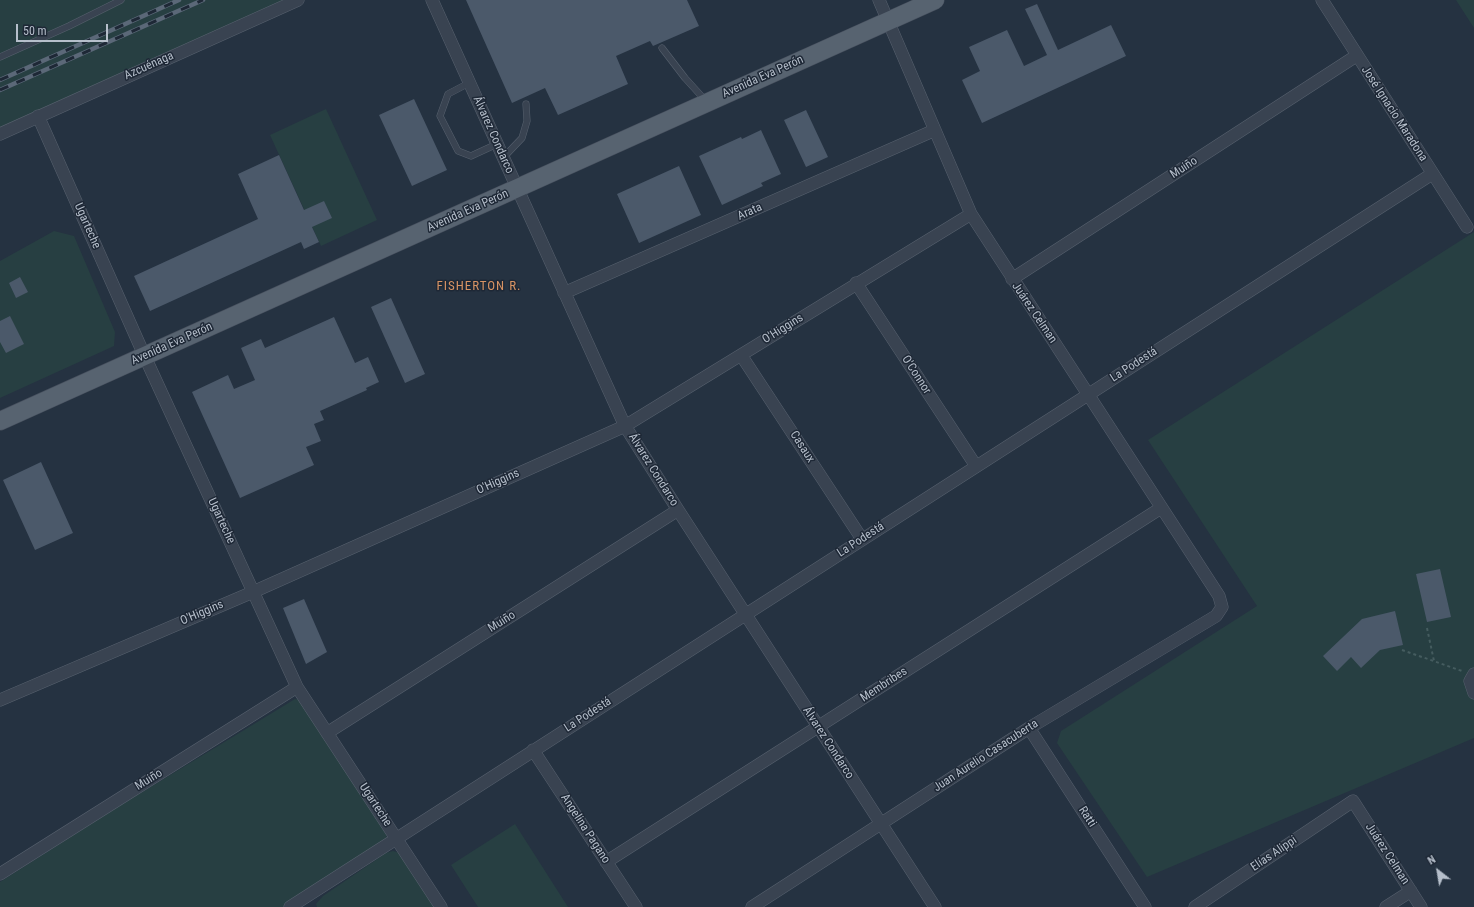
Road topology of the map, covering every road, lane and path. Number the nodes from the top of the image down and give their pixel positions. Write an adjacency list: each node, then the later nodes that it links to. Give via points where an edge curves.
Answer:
1 (121, 0): 10 (lane)
2 (298, 0): 14 (street, Azcuénaga)
3 (432, 0): 11 (street, Álvarez Condarco)
4 (879, 0): 7 (street, Juárez Celman)
5 (935, 0): 7 (main road, Avenida Eva Perón)
6 (1322, 0): 9 (street, José Ignacio Maradona)
7 (888, 21): 12 (main road, Avenida Eva Perón); 15 (street, Juárez Celman)
8 (662, 48): 12 (lane)
9 (1356, 56): 19 (street, José Ignacio Maradona); 23 (street, Muiño)
10 (0, 57)
11 (469, 83): 17 (street, Álvarez Condarco); 17 (lane, via 448,94 440,116 458,151 471,156)
12 (707, 103): 20 (main road, Avenida Eva Perón)
13 (526, 104): 18 (lane, via 527,121 522,138)
14 (38, 116): 16 (street, Azcuénaga); 27 (street, Ugarteche)
15 (935, 130): 21 (street, Juárez Celman); 25 (street, Arata)
16 (0, 134)
17 (497, 144): 18 (street, Álvarez Condarco)
18 (503, 158): 20 (street, Álvarez Condarco)
19 (1432, 174): 22 (street, José Ignacio Maradona); 28 (street, La Podestá)
20 (517, 189): 25 (street, Álvarez Condarco); 27 (main road, Avenida Eva Perón)
21 (971, 214): 23 (street, Juárez Celman); 24 (street, O'Higgins)
22 (1467, 226)
23 (1012, 279): 28 (street, Juárez Celman)
24 (856, 283): 26 (street, O'Higgins); 31 (street, O'Connor)
25 (564, 293): 30 (street, Álvarez Condarco)
26 (741, 355): 30 (street, O'Higgins); 34 (street, Casaux)
27 (145, 356): 29 (main road, Avenida Eva Perón); 35 (street, Ugarteche)
28 (1088, 394): 31 (street, La Podestá); 32 (street, Juárez Celman)
29 (0, 421)
30 (625, 426): 33 (street, Álvarez Condarco); 35 (street, O'Higgins)
31 (976, 466): 34 (street, La Podestá)
32 (1161, 508): 36 (street, Juárez Celman, via 1219,596); 45 (street, Membribes)
33 (678, 510): 37 (street, Álvarez Condarco); 47 (street, Muiño)
34 (862, 539): 37 (street, La Podestá)
35 (253, 592): 42 (street, Ugarteche); 44 (street, O'Higgins)
36 (1222, 607): 46 (street, Juan Aurelio Casacuberta, via 1216,616)
37 (745, 614): 45 (street, Álvarez Condarco); 48 (street, La Podestá)
38 (1427, 628): 40 (path)
39 (1402, 650): 40 (path)
40 (1434, 661): 41 (path)
41 (1473, 674): 43 (street, via 1470,681)
42 (297, 687): 47 (street, Ugarteche); 53 (street, Muiño)
43 (1474, 694)
44 (0, 700)
45 (818, 727): 50 (street, Álvarez Condarco); 52 (street, Membribes)
46 (1029, 728): 50 (street, Juan Aurelio Casacuberta); 61 (street, Ratti)
47 (327, 733): 51 (street, Ugarteche)
48 (534, 750): 51 (street, La Podestá); 52 (street, Angelina Pagano)
49 (1353, 801): 54 (street, Juárez Celman); 62 (street, Elías Alippi)
50 (881, 824): 59 (street, Juan Aurelio Casacuberta); 60 (street, Álvarez Condarco)
51 (397, 838): 55 (street, La Podestá); 57 (street, Ugarteche)
52 (606, 862): 58 (street, Angelina Pagano)
53 (0, 874)
54 (1410, 891): 63 (street); 64 (street, Juárez Celman)
55 (305, 903): 56 (street, La Podestá)
56 (290, 907)
57 (441, 907)
58 (636, 907)
59 (752, 907)
60 (935, 907)
61 (1145, 907)
62 (1195, 907)
63 (1386, 907)
64 (1421, 907)

